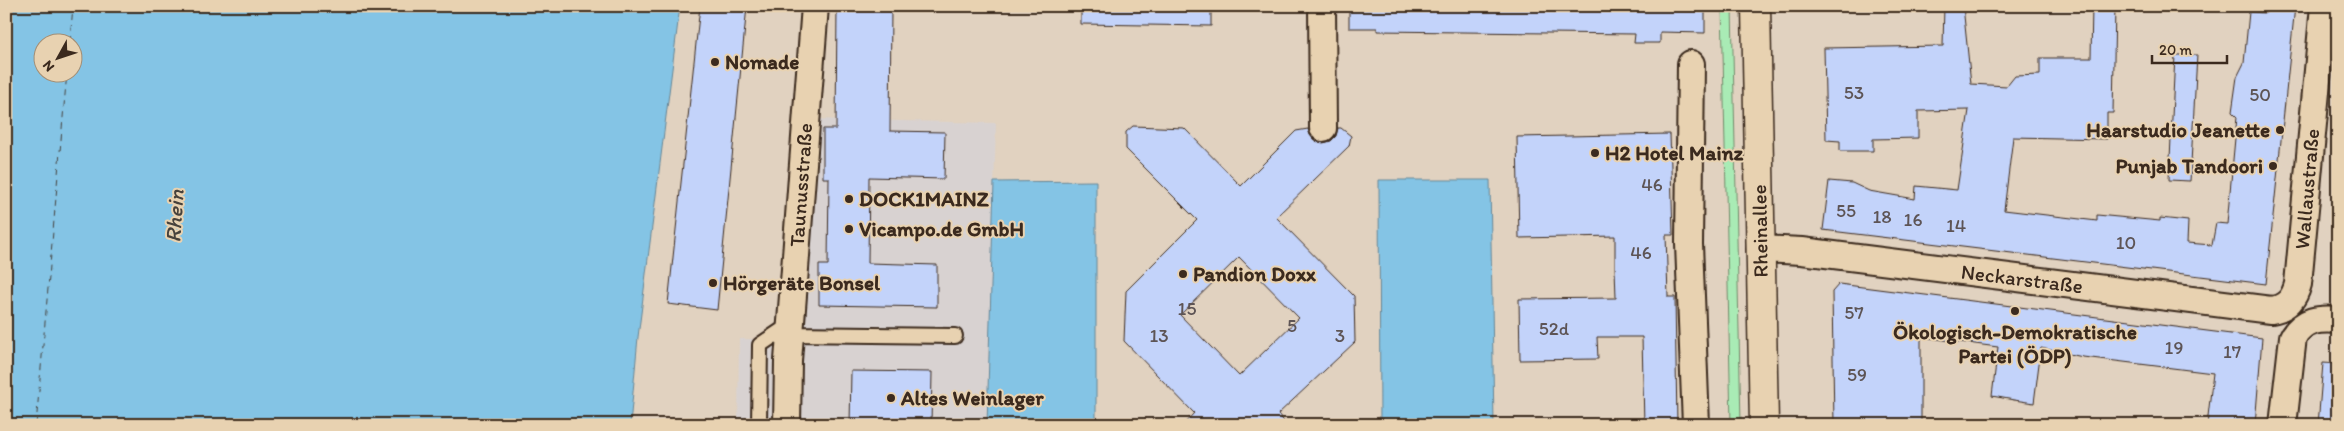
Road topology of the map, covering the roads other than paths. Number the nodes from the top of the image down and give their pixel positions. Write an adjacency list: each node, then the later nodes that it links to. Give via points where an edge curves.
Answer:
1 (815, 6): 10 (street, Taunusstraße)
2 (1322, 6): 6 (street)
3 (1756, 6): 7 (main road, Rheinallee)
4 (2324, 6): 8 (street, Wallaustraße, via 2298,284 2291,300)
5 (1691, 64): 14 (street, via 1689,244)
6 (1323, 128)
7 (1760, 249): 8 (street, Neckarstraße, via 1802,251 2271,310); 15 (main road, Rheinallee)
8 (2284, 306)
9 (2338, 320): 16 (street, via 2322,318 2309,321 2293,338)
10 (790, 329): 11 (lane); 12 (lane, via 760,345); 13 (street, Taunusstraße)
11 (955, 336)
12 (759, 425)
13 (787, 425)
14 (1696, 425)
15 (1764, 425)
16 (2283, 425)

